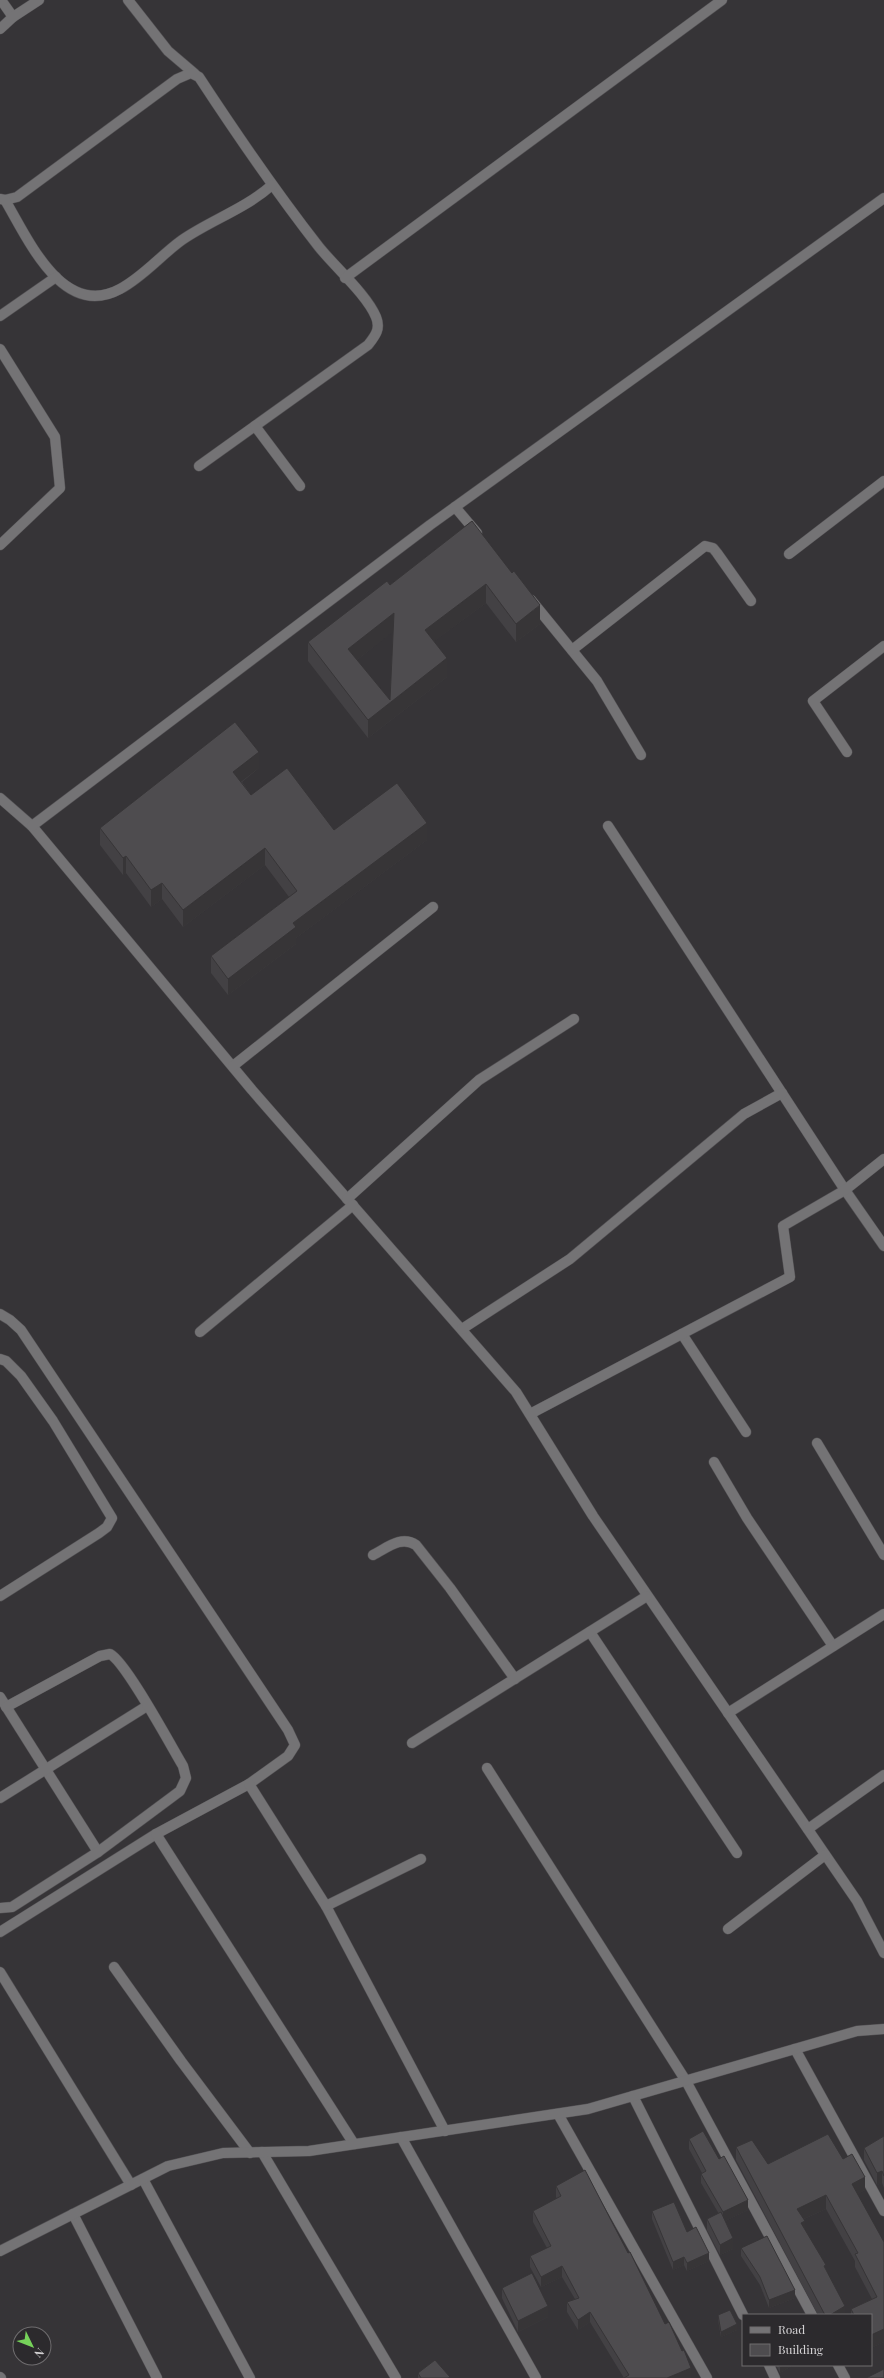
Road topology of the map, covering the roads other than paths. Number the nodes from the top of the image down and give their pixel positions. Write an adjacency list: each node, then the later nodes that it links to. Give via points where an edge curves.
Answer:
1 (1, 0): 5 (street)
2 (39, 0): 5 (street)
3 (128, 0): 7 (street, via 168,51)
4 (722, 0): 12 (street)
5 (13, 17): 6 (street)
6 (0, 29)
7 (195, 74): 8 (street); 10 (street, via 185,74 177,79 17,197)
8 (272, 185): 11 (street, via 247,205 182,240 120,289 105,295 89,297 72,291); 12 (street)
9 (884, 198): 19 (street)
10 (3, 200): 11 (street, via 37,255)
11 (56, 277): 13 (street)
12 (346, 278): 15 (street, via 376,317 378,324 374,337 368,344)
13 (0, 316)
14 (0, 349): 21 (street, via 55,437 60,488)
15 (255, 426): 16 (street); 18 (street)
16 (199, 466)
17 (884, 481): 22 (street)
18 (300, 486)
19 (456, 507): 20 (street); 30 (street)
20 (486, 544)
21 (0, 545)
22 (789, 554)
23 (526, 594): 26 (street)
24 (751, 601): 26 (street, via 713,548 705,546)
25 (884, 646): 27 (street, via 813,701)
26 (572, 650): 28 (street, via 597,681)
27 (846, 752)
28 (641, 755)
29 (0, 798): 30 (street)
30 (32, 826): 34 (street)
31 (608, 826): 35 (street)
32 (433, 908): 34 (street)
33 (574, 1019): 38 (street, via 479,1080)
34 (233, 1066): 38 (street)
35 (782, 1093): 37 (street); 41 (street, via 744,1114 570,1259)
36 (884, 1159): 37 (street)
37 (845, 1190): 39 (street); 43 (street, via 783,1226 790,1277)
38 (350, 1202): 41 (street); 42 (street)
39 (884, 1246)
40 (0, 1314): 65 (street, via 20,1330 294,1740 294,1749 288,1756)
41 (462, 1330): 45 (street, via 516,1392)
42 (200, 1332)
43 (682, 1334): 45 (street); 46 (street)
44 (0, 1359): 51 (street, via 6,1361 21,1376 53,1421 112,1518 103,1530)
45 (530, 1414): 52 (street, via 593,1516)
46 (746, 1432)
47 (817, 1443): 49 (street)
48 (714, 1462): 55 (street, via 747,1518)
49 (884, 1555)
50 (373, 1556): 56 (street, via 400,1541 409,1540 416,1545 450,1588)
51 (0, 1596)
52 (647, 1596): 54 (street); 60 (street)
53 (884, 1614): 55 (street)
54 (590, 1632): 56 (street); 70 (street)
55 (834, 1646): 60 (street)
56 (514, 1679): 61 (street)
57 (0, 1697): 59 (street)
58 (147, 1706): 59 (street, via 117,1659 106,1654); 62 (street); 69 (street, via 183,1766 186,1778 172,1797)
59 (6, 1707): 62 (street)
60 (728, 1713): 67 (street)
61 (412, 1743)
62 (45, 1768): 66 (street); 69 (street)
63 (487, 1768): 82 (street)
64 (884, 1775): 67 (street)
65 (249, 1784): 68 (street); 73 (street)
66 (0, 1798)
67 (808, 1829): 71 (street)
68 (156, 1834): 76 (street); 87 (street)
69 (98, 1852): 74 (street, via 12,1907)
70 (737, 1853)
71 (825, 1855): 75 (street); 77 (street, via 857,1901)
72 (421, 1859): 73 (street)
73 (326, 1906): 85 (street)
74 (0, 1908)
75 (728, 1929)
76 (0, 1932)
77 (884, 1953)
78 (114, 1967): 88 (street)
79 (0, 1972): 91 (street)
80 (884, 2029): 81 (street, via 857,2031)
81 (795, 2049): 82 (street); 92 (street)
82 (686, 2081): 83 (street); 96 (street)
83 (633, 2096): 84 (street, via 588,2109); 95 (street)
84 (558, 2114): 85 (street); 103 (street)
85 (444, 2131): 86 (street)
86 (401, 2138): 87 (street); 102 (street)
87 (354, 2144): 89 (street, via 309,2151)
88 (250, 2152): 89 (street); 90 (street, via 222,2153 168,2166)
89 (262, 2152): 101 (street)
90 (143, 2179): 91 (street); 100 (street)
91 (130, 2185): 93 (street)
92 (884, 2211)
93 (73, 2214): 94 (street); 99 (street)
94 (0, 2251)
95 (742, 2314)
96 (811, 2314)
97 (769, 2366): 104 (street)
98 (839, 2366): 105 (street)
99 (157, 2378)
100 (250, 2378)
101 (396, 2378)
102 (536, 2378)
103 (707, 2378)
104 (775, 2378)
105 (845, 2378)

